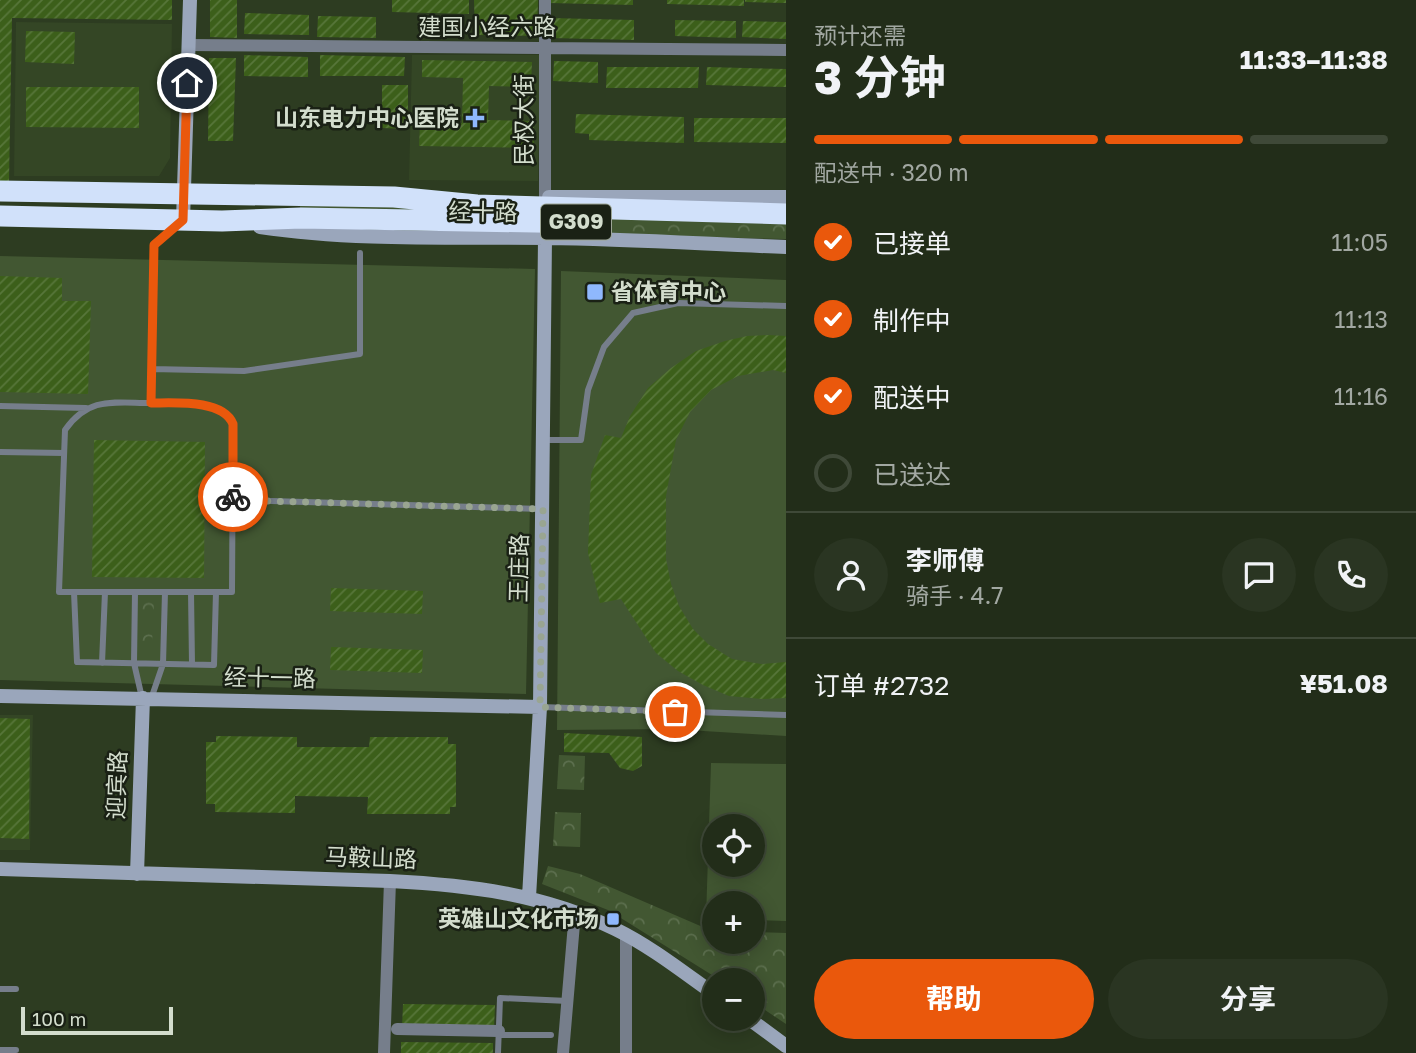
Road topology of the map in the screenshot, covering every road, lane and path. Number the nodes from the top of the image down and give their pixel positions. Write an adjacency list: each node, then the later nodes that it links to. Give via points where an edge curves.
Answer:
1 (190, 0): 3 (main road)
2 (545, 0): 4 (street, 民权大街)
3 (188, 45): 4 (street, 建国小经六路); 7 (main road)
4 (544, 48): 5 (street, 建国小经六路); 9 (street, 民权大街)
5 (786, 50)
6 (0, 191): 7 (highway, 经十路 / G309)
7 (184, 192): 8 (highway, 经十路 / G309); 13 (main road)
8 (394, 197): 9 (main road, 经十路); 11 (highway, 经十路 / G309, via 477,205)
9 (545, 197): 10 (main road, 经十路)
10 (786, 197)
11 (786, 214)
12 (0, 216): 13 (highway, 经十路 / G309)
13 (183, 220): 14 (highway, 经十路 / G309); 20 (lane, via 154,245)
14 (222, 221): 15 (highway, 经十路 / G309, via 301,218); 16 (main road, 经十路, via 298,233)
15 (786, 228)
16 (545, 238): 17 (main road, 经十路); 24 (main road, 王庄路)
17 (786, 247)
18 (360, 253): 20 (lane, via 360,354 244,371)
19 (786, 306): 24 (lane, via 678,303 633,313 604,347 588,390 581,440)
20 (152, 369): 21 (lane)
21 (151, 403): 23 (lane, via 105,403); 27 (lane, via 218,408 230,417)
22 (0, 406): 23 (lane)
23 (87, 408): 26 (lane, via 65,430)
24 (543, 440): 28 (main road, 王庄路)
25 (0, 452): 26 (lane)
26 (64, 453): 29 (lane, via 59,592)
27 (233, 500): 28 (lane); 34 (lane, via 232,592)
28 (543, 509): 41 (main road, 王庄路)
29 (74, 592): 30 (lane); 35 (lane, via 77,662)
30 (105, 592): 31 (lane); 35 (lane)
31 (135, 592): 32 (lane); 36 (lane)
32 (165, 592): 33 (lane); 37 (lane)
33 (191, 592): 34 (lane); 38 (lane)
34 (216, 592): 38 (lane, via 214,665)
35 (102, 663): 36 (lane)
36 (134, 663): 37 (lane); 40 (lane)
37 (163, 664): 38 (lane); 40 (lane)
38 (192, 664)
39 (0, 696): 40 (main road, 经十一路)
40 (147, 699): 41 (main road, 经十一路); 44 (main road, 迎宾路)
41 (540, 707): 42 (lane); 46 (main road, 王庄路)
42 (786, 715)
43 (0, 869): 44 (main road, 马鞍山路)
44 (142, 874): 45 (main road, 马鞍山路)
45 (390, 881): 46 (main road, 马鞍山路, via 448,884); 60 (street)
46 (529, 897): 47 (main road, 马鞍山路)
47 (575, 912): 48 (main road, 马鞍山路); 52 (street)
48 (626, 935): 49 (main road, 马鞍山路); 63 (street)
49 (702, 986)
50 (0, 989): 51 (lane)
51 (16, 989)
52 (568, 1001): 55 (lane, via 500,998); 62 (street)
53 (397, 1029): 55 (street)
54 (765, 1031): 57 (main road)
55 (499, 1033): 56 (lane); 61 (lane)
56 (551, 1035)
57 (786, 1046)
58 (0, 1050): 59 (lane)
59 (16, 1050)
60 (384, 1053)
61 (498, 1053)
62 (563, 1053)
63 (626, 1053)

